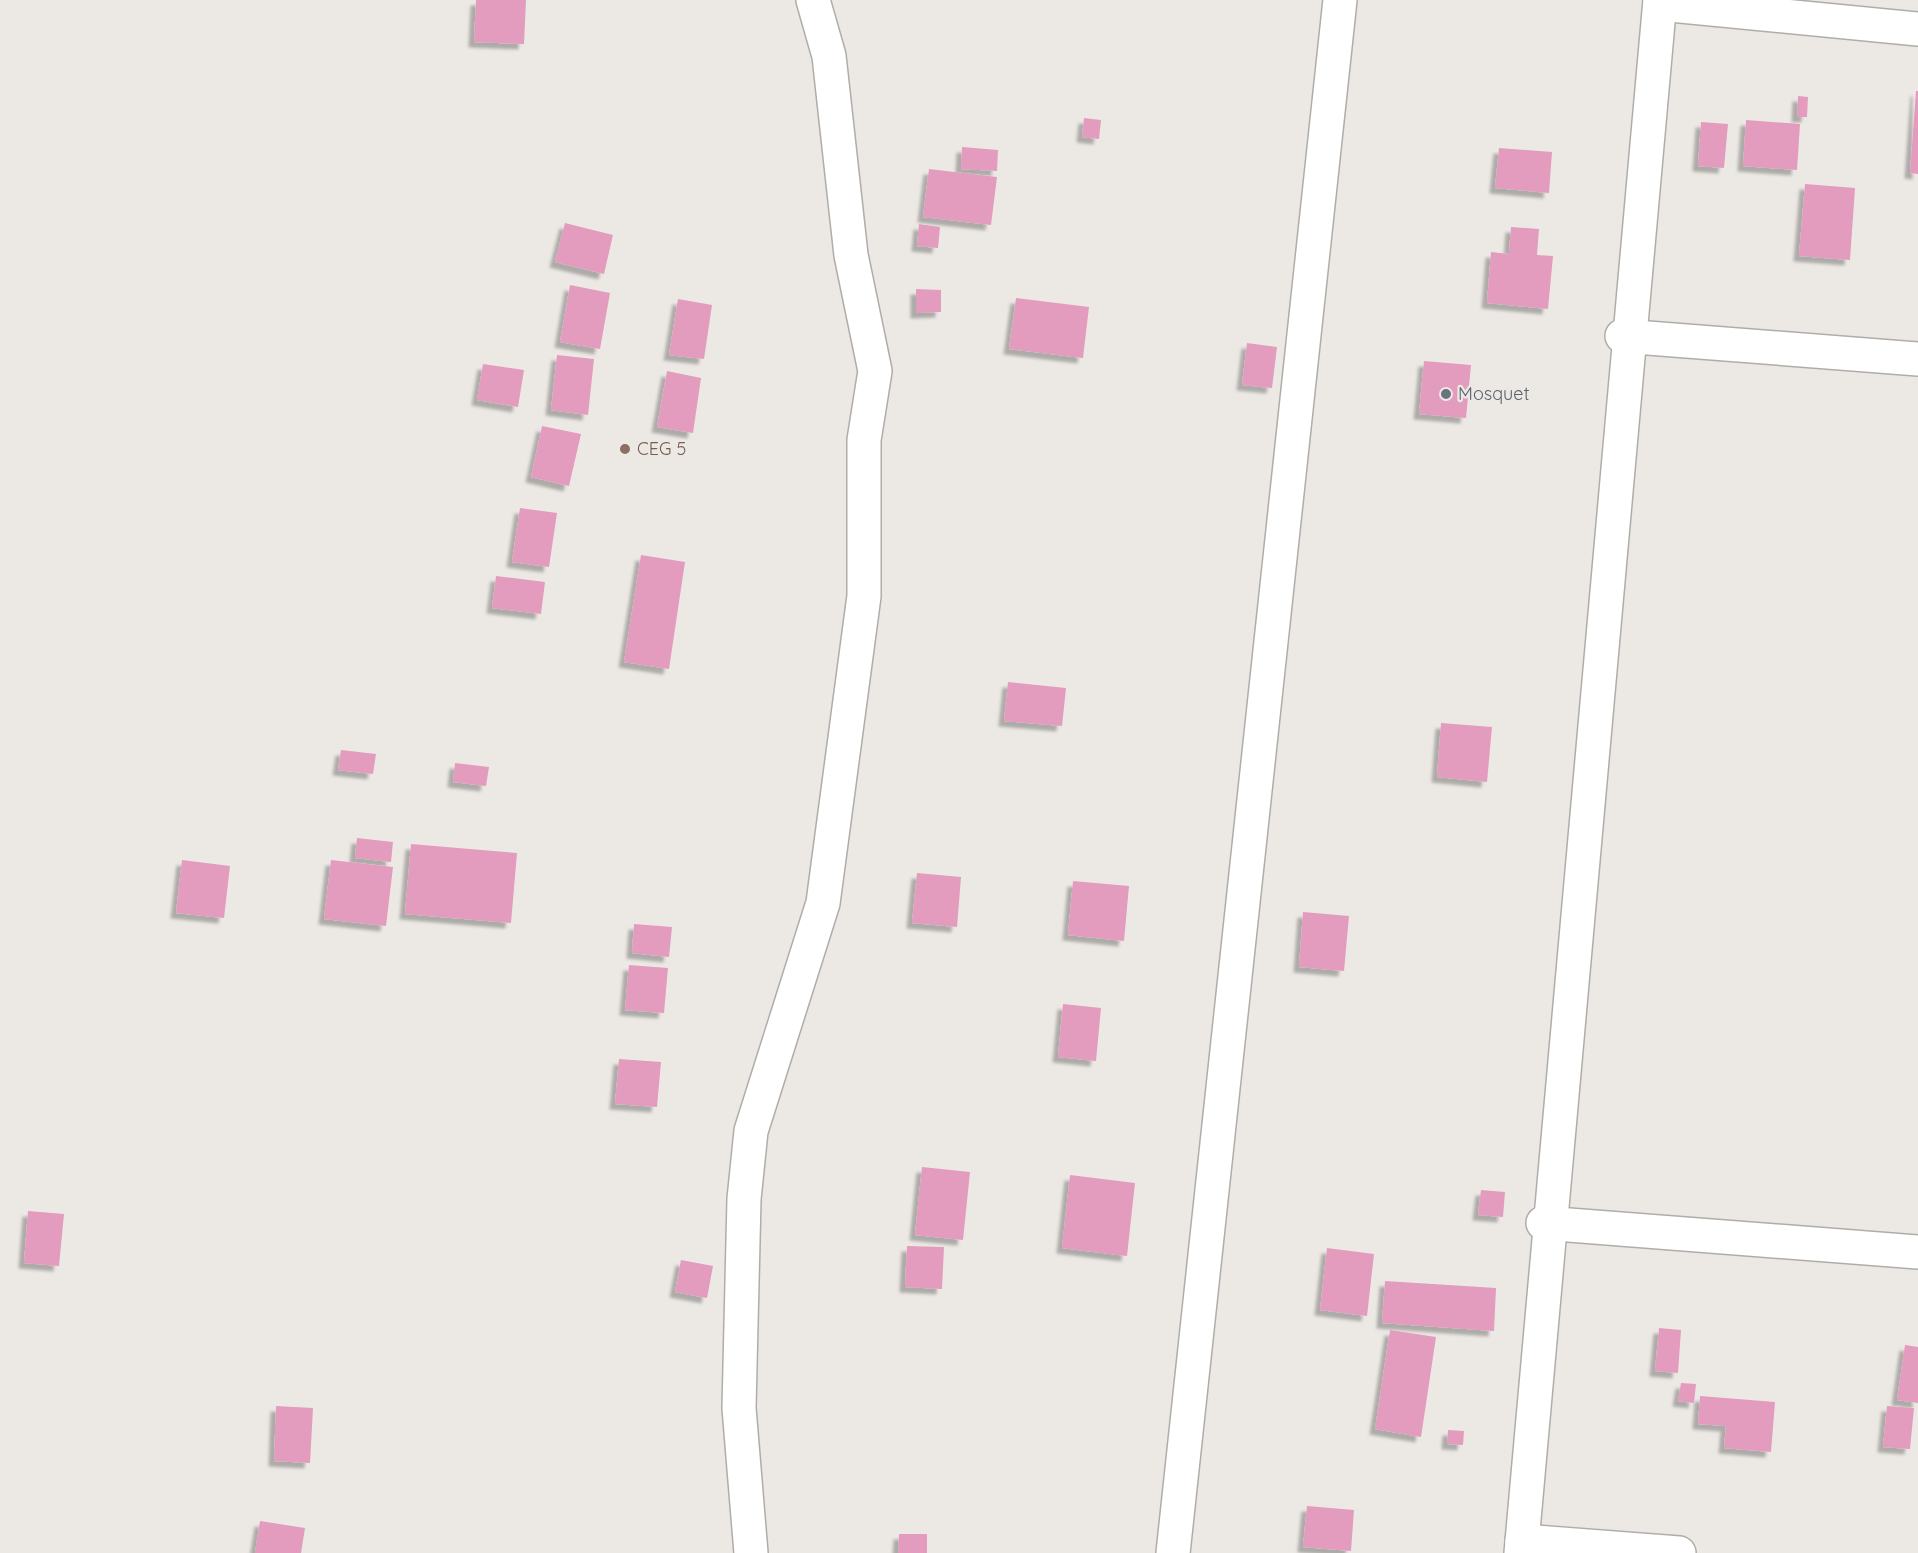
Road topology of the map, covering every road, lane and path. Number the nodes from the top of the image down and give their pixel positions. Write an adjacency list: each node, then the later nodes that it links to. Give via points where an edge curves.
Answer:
1 (813, 0): 10 (street, via 829,56 851,255 875,371 864,440 864,596 824,903 752,1131 744,1199 739,1408)
2 (1340, 0): 11 (street)
3 (1660, 2): 4 (street); 5 (street)
4 (1918, 29)
5 (1626, 336): 6 (street); 7 (street)
6 (1918, 359)
7 (1547, 1224): 8 (street); 9 (street)
8 (1918, 1252)
9 (1521, 1547): 12 (street)
10 (751, 1553)
11 (1173, 1553)
12 (1678, 1553)

